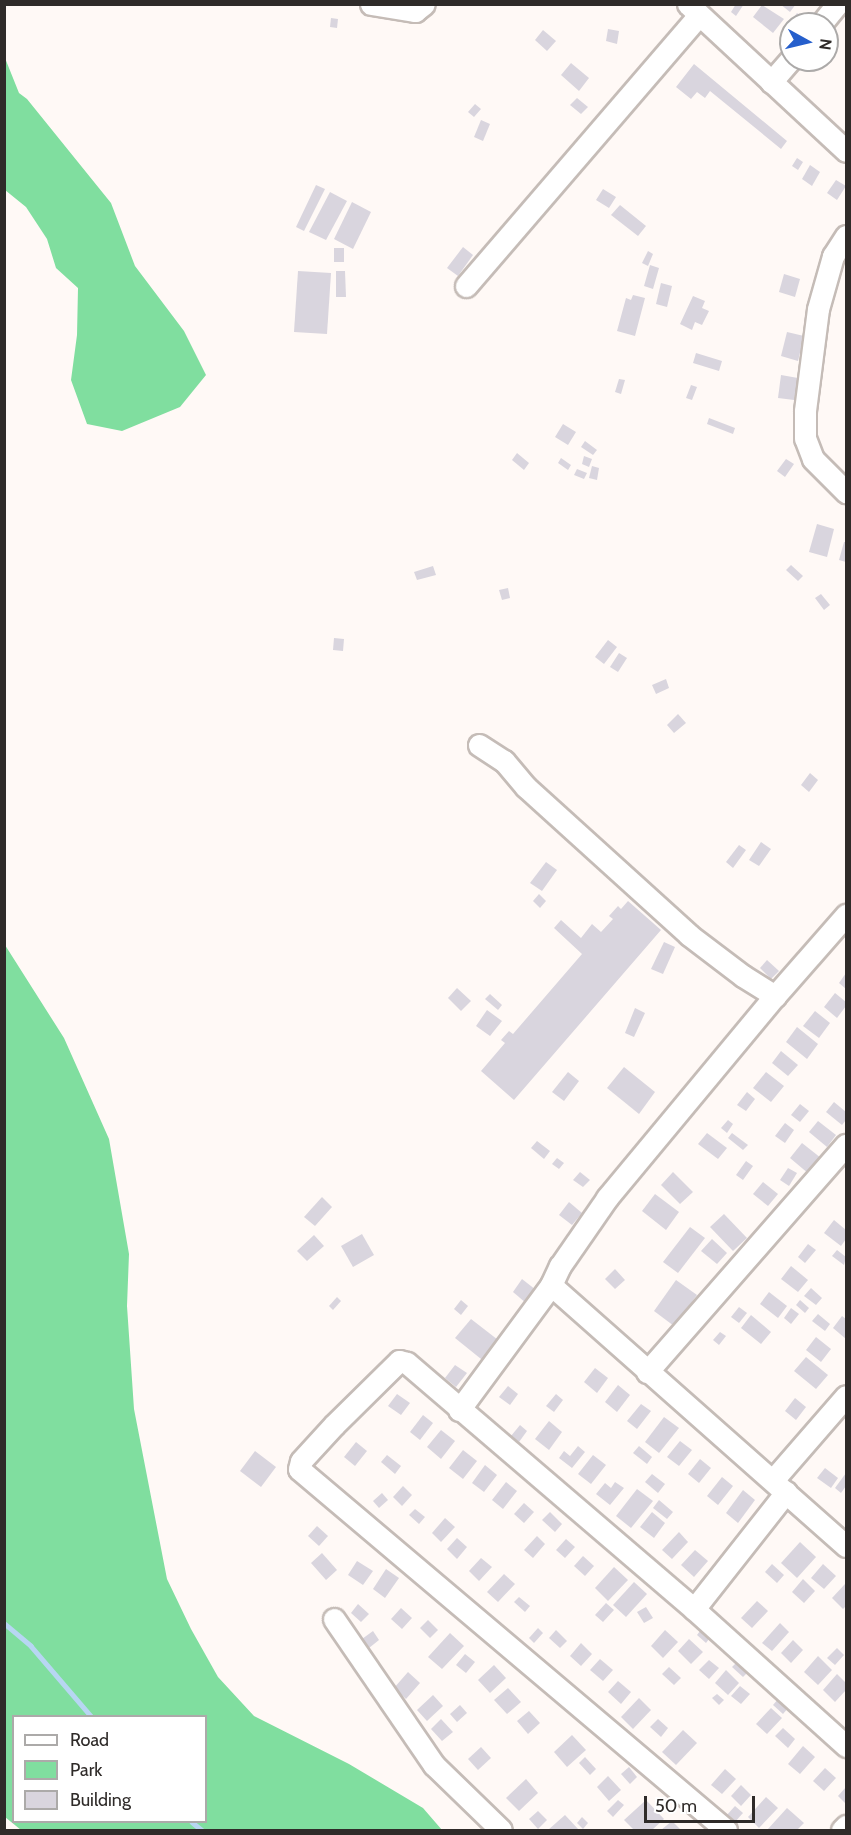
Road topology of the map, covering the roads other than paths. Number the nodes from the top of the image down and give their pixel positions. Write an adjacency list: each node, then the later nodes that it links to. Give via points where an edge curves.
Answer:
1 (371, 4): 2 (street, via 415,10)
2 (424, 4)
3 (693, 10): 5 (street); 8 (street)
4 (780, 72): 5 (street)
5 (771, 82): 6 (street)
6 (846, 151)
7 (846, 236): 9 (street, via 833,256 818,309 804,411 806,438 813,459)
8 (466, 286)
9 (846, 492)
10 (479, 745): 12 (street, via 504,761 526,788 689,935)
11 (846, 915): 12 (street)
12 (775, 996): 14 (street, via 588,1223)
13 (846, 1145): 15 (street)
14 (551, 1285): 15 (street); 17 (street)
15 (647, 1372): 18 (street)
16 (846, 1396): 18 (street)
17 (459, 1410): 20 (street); 25 (street, via 407,1363 399,1361 334,1425 301,1461 299,1469)
18 (779, 1486): 19 (street); 20 (street)
19 (846, 1546)
20 (694, 1608): 22 (street)
21 (334, 1619): 24 (street, via 434,1765)
22 (846, 1746)
23 (846, 1826): 26 (street)
24 (501, 1830)
25 (726, 1830)
26 (842, 1830)

